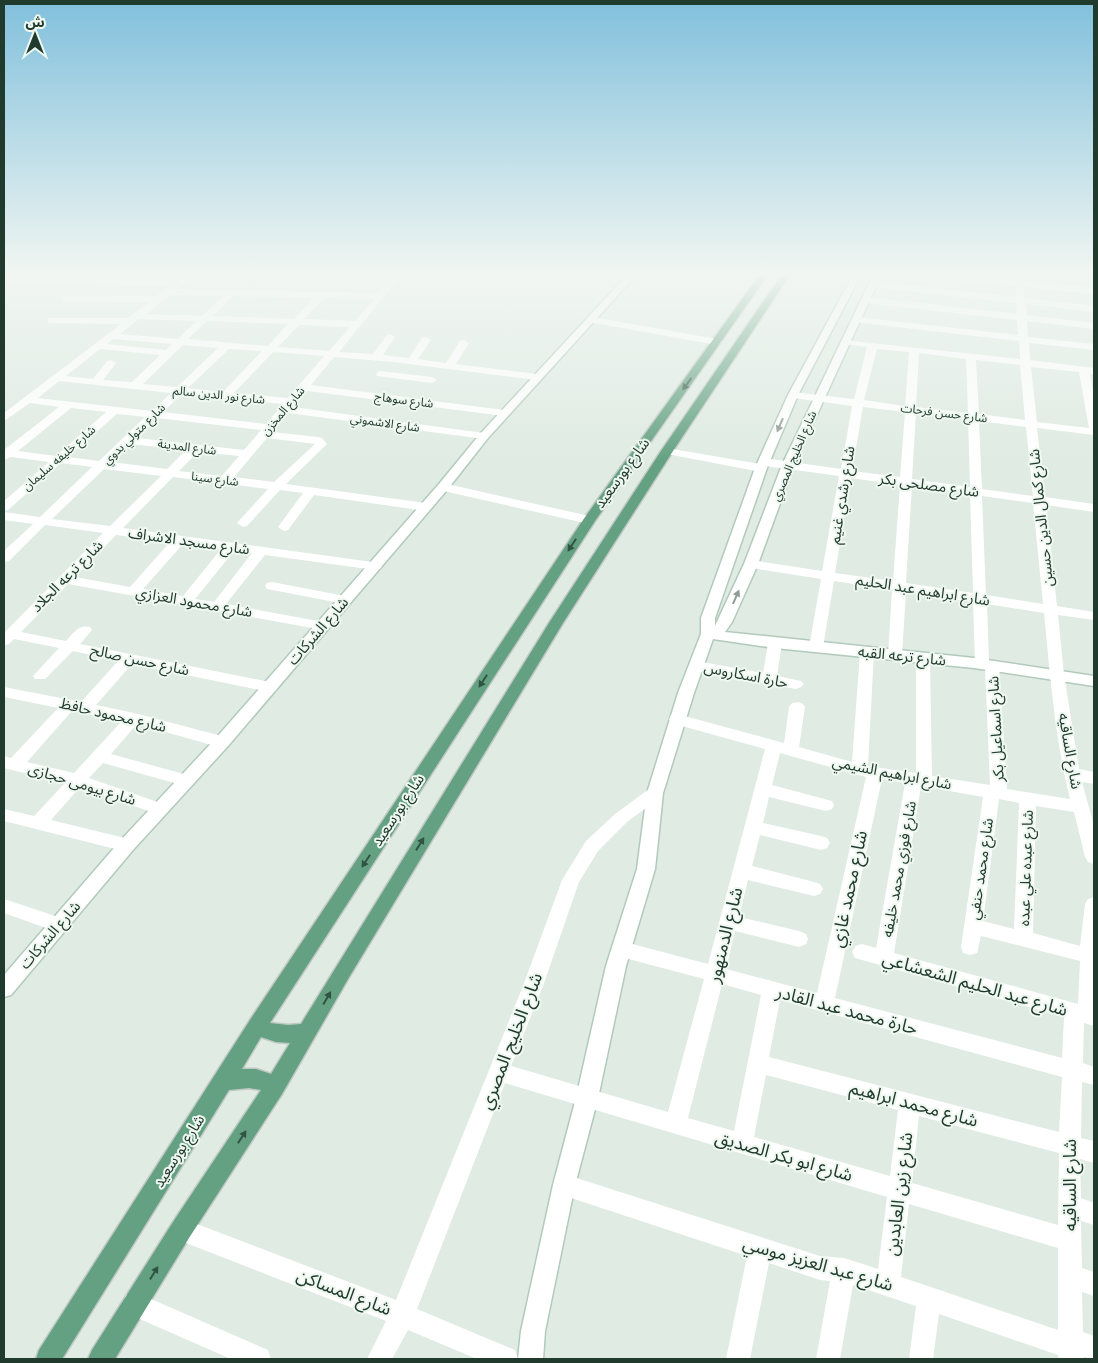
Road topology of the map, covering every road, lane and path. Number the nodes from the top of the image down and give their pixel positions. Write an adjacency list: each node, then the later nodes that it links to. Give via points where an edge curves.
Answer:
1 (110, 336): 21 (street)
2 (117, 337): 16 (street)
3 (186, 337): 16 (street)
4 (282, 337): 24 (street)
5 (347, 337): 27 (street, شارع المخزن)
6 (576, 337): 36 (street, شارع الشركات)
7 (686, 337): 17 (street)
8 (721, 337): 17 (main road, شارع بورسعيد)
9 (744, 337): 64 (main road, شارع بورسعيد)
10 (824, 337): 44 (street, شارع الخليج المصري)
11 (849, 337): 18 (street, شارع الخليج المصري)
12 (1002, 337): 14 (street)
13 (390, 338): 29 (street)
14 (1023, 339): 23 (street); 32 (street, شارع كمال الدين حسين)
15 (426, 340): 31 (street)
16 (180, 342): 22 (street); 26 (street)
17 (717, 342): 86 (main road, شارع بورسعيد, one-way to 86)
18 (847, 342): 20 (street); 46 (street, شارع الخليج المصري)
19 (464, 343): 34 (street)
20 (873, 345): 25 (street); 48 (street, شارع رشدي غنيم)
21 (98, 346): 26 (street); 37 (street)
22 (226, 346): 24 (street); 43 (street, شارع متولي بدوي)
23 (1094, 347)
24 (270, 349): 27 (street); 45 (street)
25 (914, 350): 28 (street); 51 (street)
26 (168, 353): 41 (street)
27 (332, 354): 29 (street); 42 (street, شارع المخزن)
28 (971, 356): 32 (street); 55 (street, شارع اسماعيل بكر)
29 (376, 358): 30 (street)
30 (392, 359): 31 (street); 40 (street)
31 (411, 362): 34 (street)
32 (1025, 362): 35 (street); 57 (street, شارع كمال الدين حسين)
33 (111, 363): 39 (street)
34 (449, 366): 36 (street)
35 (1089, 370): 58 (street)
36 (537, 377): 53 (street, شارع الشركات)
37 (57, 378): 39 (street, شارع نور الدين سالم); 47 (street)
38 (432, 380): 40 (street)
39 (96, 382): 41 (street, شارع نور الدين سالم)
40 (372, 384): 42 (street, شارع سوهاج); 53 (street, شارع سوهاج)
41 (134, 386): 43 (street, شارع نور الدين سالم)
42 (304, 387): 50 (street, شارع المخزن)
43 (179, 391): 45 (street, شارع نور الدين سالم); 54 (street, شارع متولي بدوي)
44 (793, 395): 46 (street, شارع حسن فرحات); 70 (street, شارع الخليج المصري, one-way to 70)
45 (226, 396): 50 (street, شارع نور الدين سالم)
46 (819, 398): 48 (street, شارع حسن فرحات); 71 (street, شارع الخليج المصري)
47 (29, 400): 49 (street); 56 (street)
48 (858, 403): 51 (street, شارع حسن فرحات); 74 (street, شارع رشدي غنيم)
49 (69, 404): 52 (street); 66 (street)
50 (288, 406): 59 (street, شارع المخزن); 61 (street, شارع الاشموني)
51 (910, 409): 55 (street, شارع حسن فرحات); 76 (street)
52 (114, 410): 54 (street); 68 (street, شارع خليفه سليمان)
53 (504, 413): 61 (street, شارع الشركات)
54 (154, 414): 59 (street); 62 (street, شارع متولي بدوي)
55 (973, 417): 57 (street, شارع حسن فرحات); 80 (street, شارع اسماعيل بكر)
56 (4, 418)
57 (1031, 424): 60 (street, شارع حسن فرحات); 81 (street, شارع كمال الدين حسين)
58 (1094, 427)
59 (267, 431): 65 (street, شارع المخزن); 77 (street, via 321,442)
60 (1094, 432)
61 (484, 436): 78 (street, شارع الشركات)
62 (128, 440): 63 (street, شارع المدينة); 69 (street, شارع متولي بدوي)
63 (195, 448): 65 (street, شارع المدينة); 73 (street, شارع ترعه الجلاد)
64 (667, 451): 70 (street, شارع مصلحى بكر); 176 (main road, شارع بورسعيد, one-way to 64, via 556,623)
65 (247, 454): 75 (street, شارع المخزن)
66 (5, 455): 68 (street, شارع سينا)
67 (136, 458): 72 (street)
68 (58, 460): 69 (street, شارع سينا); 82 (street, شارع خليفه سليمان)
69 (102, 465): 72 (street, شارع سينا); 87 (street, شارع متولي بدوي)
70 (762, 465): 71 (street, شارع مصلحى بكر); 110 (street, شارع الخليج المصري, via 708,618)
71 (788, 465): 74 (street, شارع مصلحى بكر); 95 (street, شارع الخليج المصري)
72 (127, 468): 73 (street, شارع سينا)
73 (170, 473): 75 (street, شارع سينا); 90 (street, شارع ترعه الجلاد)
74 (845, 473): 76 (street, شارع مصلحى بكر); 97 (street, شارع رشدي غنيم)
75 (225, 480): 77 (street, شارع سينا)
76 (906, 482): 80 (street, شارع مصلحى بكر); 100 (street)
77 (277, 486): 79 (street, شارع سينا); 88 (street)
78 (443, 487): 83 (street, شارع الشركات); 86 (street)
79 (310, 491): 83 (street, شارع سينا); 89 (street)
80 (976, 491): 81 (street, شارع مصلحى بكر); 102 (street, شارع اسماعيل بكر)
81 (1039, 500): 84 (street, شارع مصلحى بكر); 106 (street, شارع كمال الدين حسين)
82 (4, 506)
83 (426, 507): 96 (street, شارع الشركات)
84 (1094, 508)
85 (4, 516): 87 (street, شارع مسجد الاشراف)
86 (589, 520): 175 (main road, شارع بورسعيد, one-way to 175)
87 (42, 522): 90 (street, شارع مسجد الاشراف); 94 (street, شارع متولي بدوي)
88 (243, 523)
89 (284, 527)
90 (112, 531): 91 (street, شارع مسجد الاشراف); 98 (street, شارع ترعه الجلاد)
91 (179, 540): 92 (street, شارع مسجد الاشراف); 101 (street)
92 (230, 546): 93 (street, شارع مسجد الاشراف); 103 (street)
93 (261, 551): 96 (street, شارع مسجد الاشراف); 105 (street)
94 (4, 558)
95 (751, 564): 97 (street, شارع ابراهيم عبد الحليم); 110 (street, شارع الخليج المصري, one-way to 95, via 720,629 725,622)
96 (374, 566): 104 (street, شارع الشركات)
97 (829, 576): 100 (street, شارع ابراهيم عبد الحليم); 114 (street, شارع رشدي غنيم)
98 (64, 579): 101 (street, شارع محمود العزازي); 111 (street, شارع ترعه الجلاد)
99 (272, 586): 104 (street)
100 (899, 586): 102 (street, شارع ابراهيم عبد الحليم); 116 (street)
101 (134, 592): 103 (street, شارع محمود العزازي)
102 (980, 598): 106 (street, شارع ابراهيم عبد الحليم); 119 (street, شارع اسماعيل بكر)
103 (186, 600): 105 (street, شارع محمود العزازي)
104 (345, 600): 108 (street, شارع الشركات)
105 (217, 607): 108 (street, شارع محمود العزازي)
106 (1050, 609): 107 (street, شارع ابراهيم عبد الحليم); 121 (street, شارع كمال الدين حسين)
107 (1094, 616)
108 (322, 626): 126 (street, شارع الشركات)
109 (85, 630): 113 (street)
110 (708, 634): 112 (street, شارع ترعه القبه); 120 (street, شارع الخليج المصري)
111 (7, 637): 113 (street, شارع حسن صالح)
112 (775, 643): 114 (street, شارع ترعه القبه); 123 (street)
113 (70, 646): 117 (street, شارع حسن صالح); 122 (street)
114 (816, 647): 115 (street, شارع ترعه القبه)
115 (867, 652): 116 (street, شارع ترعه القبه); 137 (street, شارع محمد غازي)
116 (895, 655): 118 (street, شارع ترعه القبه)
117 (129, 658): 126 (street, شارع حسن صالح); 130 (street)
118 (923, 658): 119 (street, شارع ترعه القبه); 142 (street, شارع فوزي محمد خليفه)
119 (987, 664): 121 (street, شارع ترعه القبه); 144 (street, شارع اسماعيل بكر)
120 (696, 666): 123 (street, حارة اسكاروس); 132 (street, شارع الخليج المصري)
121 (1057, 674): 124 (street, شارع ترعه القبه); 138 (street, شارع الساقيه)
122 (40, 676)
123 (769, 679): 125 (street, حارة اسكاروس)
124 (1094, 681)
125 (796, 684)
126 (270, 687): 133 (street, شارع الشركات)
127 (6, 696): 128 (street, شارع محمود حافظ)
128 (69, 705): 130 (street, شارع محمود حافظ); 136 (street)
129 (797, 707): 134 (street, شارع الدمنهور)
130 (85, 708): 131 (street, شارع محمود حافظ)
131 (134, 718): 133 (street, شارع محمود حافظ); 135 (street)
132 (677, 720): 134 (street, شارع ابراهيم الشيمي); 145 (street, شارع الخليج المصري)
133 (222, 742): 141 (street, شارع الشركات)
134 (782, 748): 137 (street, شارع ابراهيم الشيمي); 143 (street, شارع الدمنهور)
135 (99, 756): 140 (street); 141 (street)
136 (10, 763): 140 (street, شارع بيومى حجازى)
137 (868, 771): 142 (street, شارع ابراهيم الشيمي); 173 (street, شارع محمد غازي)
138 (1072, 774): 139 (street); 149 (street, شارع الساقيه)
139 (1094, 778)
140 (78, 780): 148 (street, شارع بيومى حجازى); 151 (street)
141 (185, 780): 148 (street, شارع الشركات)
142 (919, 780): 144 (street, شارع ابراهيم الشيمي); 169 (street, شارع فوزي محمد خليفه)
143 (763, 790): 147 (street); 152 (street, شارع الدمنهور)
144 (996, 792): 146 (street, شارع ابراهيم الشيمي); 162 (street, شارع محمد حنفي)
145 (655, 793): 166 (street, شارع الخليج المصري, via 646,869); 179 (street, شارع الخليج المصري, via 621,818 592,846 571,880)
146 (1028, 798): 149 (street, شارع ابراهيم الشيمي); 163 (street, شارع عبده علي عبده)
147 (826, 805)
148 (160, 809): 154 (street, شارع الشركات)
149 (1087, 815): 155 (street, شارع الساقيه)
150 (4, 816): 151 (street)
151 (38, 823): 154 (street)
152 (753, 827): 153 (street); 156 (street, شارع الدمنهور)
153 (821, 843)
154 (127, 845): 161 (street, شارع الشركات)
155 (1094, 857)
156 (742, 871): 157 (street); 160 (street, شارع الدمنهور)
157 (814, 889)
158 (1094, 904): 168 (street, شارع الساقيه)
159 (4, 906): 161 (street)
160 (729, 922): 164 (street); 170 (street, شارع الدمنهور)
161 (60, 925): 171 (street, شارع الشركات)
162 (973, 926): 163 (street); 165 (street, شارع محمد حنفي)
163 (1023, 938): 168 (street)
164 (799, 939)
165 (970, 947)
166 (621, 949): 170 (street, حارة محمد عبد القادر); 183 (street, شارع الخليج المصري)
167 (862, 952): 169 (street, شارع عبد الحليم الشعشاعي)
168 (1090, 956): 174 (street, شارع الساقيه)
169 (884, 958): 174 (street, شارع عبد الحليم الشعشاعي)
170 (715, 974): 172 (street, حارة محمد عبد القادر); 185 (street, شارع الدمنهور)
171 (4, 989)
172 (772, 990): 173 (street, حارة محمد عبد القادر); 177 (street)
173 (824, 1004): 178 (street, حارة محمد عبد القادر)
174 (1086, 1015): 178 (street, شارع الساقيه)
175 (257, 1026): 176 (main road, via 275,1034); 181 (main road, شارع بورسعيد)
176 (308, 1031): 182 (main road, شارع بورسعيد)
177 (758, 1063): 184 (street, شارع محمد ابراهيم); 186 (street)
178 (1072, 1070): 180 (street, حارة محمد عبد القادر); 187 (street, شارع الساقيه)
179 (499, 1072): 183 (street, شارع ابو بكر الصديق); 202 (street, شارع الخليج المصري)
180 (1094, 1076)
181 (222, 1082): 182 (main road, via 233,1078 256,1078); 204 (main road, شارع بورسعيد)
182 (275, 1087): 193 (main road, شارع بورسعيد, one-way to 182)
183 (586, 1098): 185 (street, شارع ابو بكر الصديق); 189 (street, شارع الخليج المصري)
184 (910, 1103): 187 (street, شارع محمد ابراهيم); 190 (street, شارع زين العابدين)
185 (676, 1124): 186 (street, شارع ابو بكر الصديق)
186 (742, 1144): 190 (street, شارع ابو بكر الصديق)
187 (1070, 1145): 188 (street, شارع محمد ابراهيم); 191 (street, شارع الساقيه)
188 (1094, 1152)
189 (564, 1185): 195 (street, شارع عبد العزيز موسي); 209 (street, شارع الخليج المصري)
190 (899, 1190): 194 (street, شارع ابو بكر الصديق); 198 (street, شارع زين العابدين)
191 (1069, 1206): 192 (street); 194 (street, شارع الساقيه)
192 (1094, 1214)
193 (181, 1230): 201 (main road, شارع بورسعيد, one-way to 193); 202 (street, شارع المساكن)
194 (1069, 1240): 197 (street, شارع الساقيه)
195 (760, 1248): 196 (street, شارع عبد العزيز موسي, via 820,1268); 210 (street)
196 (844, 1270): 198 (street, شارع عبد العزيز موسي); 211 (street)
197 (1070, 1276): 199 (street); 203 (street, شارع الساقيه)
198 (888, 1284): 200 (street, شارع عبد العزيز موسي)
199 (1094, 1284)
200 (929, 1300): 203 (street, شارع عبد العزيز موسي); 212 (street)
201 (135, 1304): 205 (main road, شارع بورسعيد); 206 (street)
202 (402, 1315): 207 (street, شارع الخليج المصري); 208 (street, شارع المساكن)
203 (1076, 1349)
204 (48, 1359)
205 (100, 1359)
206 (259, 1359)
207 (379, 1359)
208 (506, 1359)
209 (530, 1359)
210 (738, 1359)
211 (828, 1359)
212 (921, 1359)

